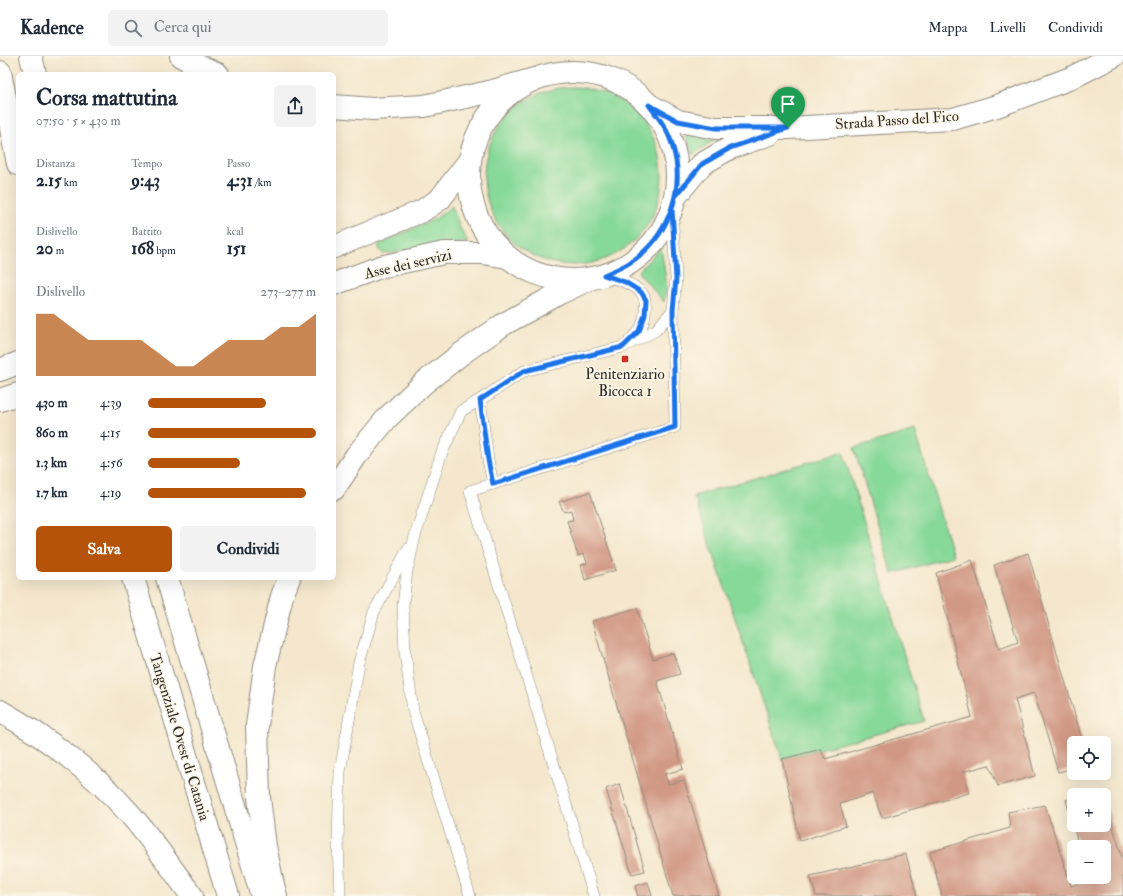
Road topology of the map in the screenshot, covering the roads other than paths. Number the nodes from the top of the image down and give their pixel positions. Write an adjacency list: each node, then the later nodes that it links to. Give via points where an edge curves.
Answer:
1 (31, 56): 5 (main road)
2 (181, 56): 6 (main road)
3 (1114, 56): 10 (main road, Strada Passo del Fico, via 1071,78 997,106 953,119)
4 (0, 72): 11 (main road)
5 (35, 72)
6 (213, 72)
7 (534, 78): 8 (main road, via 558,72 584,72 608,78 630,89); 9 (main road, via 488,92 424,106 372,110); 12 (main road, via 498,103 484,120)
8 (649, 105): 10 (main road, via 678,121 716,128); 13 (main road, via 664,125 674,148 677,173)
9 (336, 106)
10 (788, 128): 13 (main road, via 730,148 702,164)
11 (16, 154)
12 (469, 161): 14 (main road, via 440,199 422,212); 15 (main road, via 468,183 472,204 480,224 492,242)
13 (674, 203): 16 (main road, via 664,227 639,257 622,268); 18 (lane, via 676,279)
14 (336, 245)
15 (508, 257): 16 (main road, via 523,267 556,278 574,280); 17 (main road, Asse dei servizi, via 482,253 444,253 380,267)
16 (598, 277): 19 (lane, via 625,282 641,292 646,300 645,315 639,331); 26 (main road, via 560,293 504,324 430,378 387,418)
17 (336, 283)
18 (673, 310): 19 (lane, via 656,330); 25 (lane, via 675,427)
19 (623, 347): 24 (lane, via 524,371)
20 (16, 364): 21 (main road)
21 (0, 370)
22 (16, 395): 23 (main road)
23 (0, 400)
24 (480, 400): 25 (lane); 27 (lane, via 461,411 441,455)
25 (493, 484): 38 (lane, via 470,491)
26 (336, 486)
27 (415, 536): 36 (lane, via 374,612 359,663 340,772); 37 (lane, via 403,606 412,711)
28 (134, 580): 33 (main road, Tangenziale Ovest di Catania)
29 (168, 580): 34 (main road)
30 (288, 580): 35 (main road, via 265,666 257,726 259,798 265,846)
31 (0, 711): 32 (main road, via 66,755 99,783 129,813)
32 (192, 896)
33 (228, 896)
34 (262, 896)
35 (276, 896)
36 (340, 896)
37 (470, 896)
38 (594, 896)

